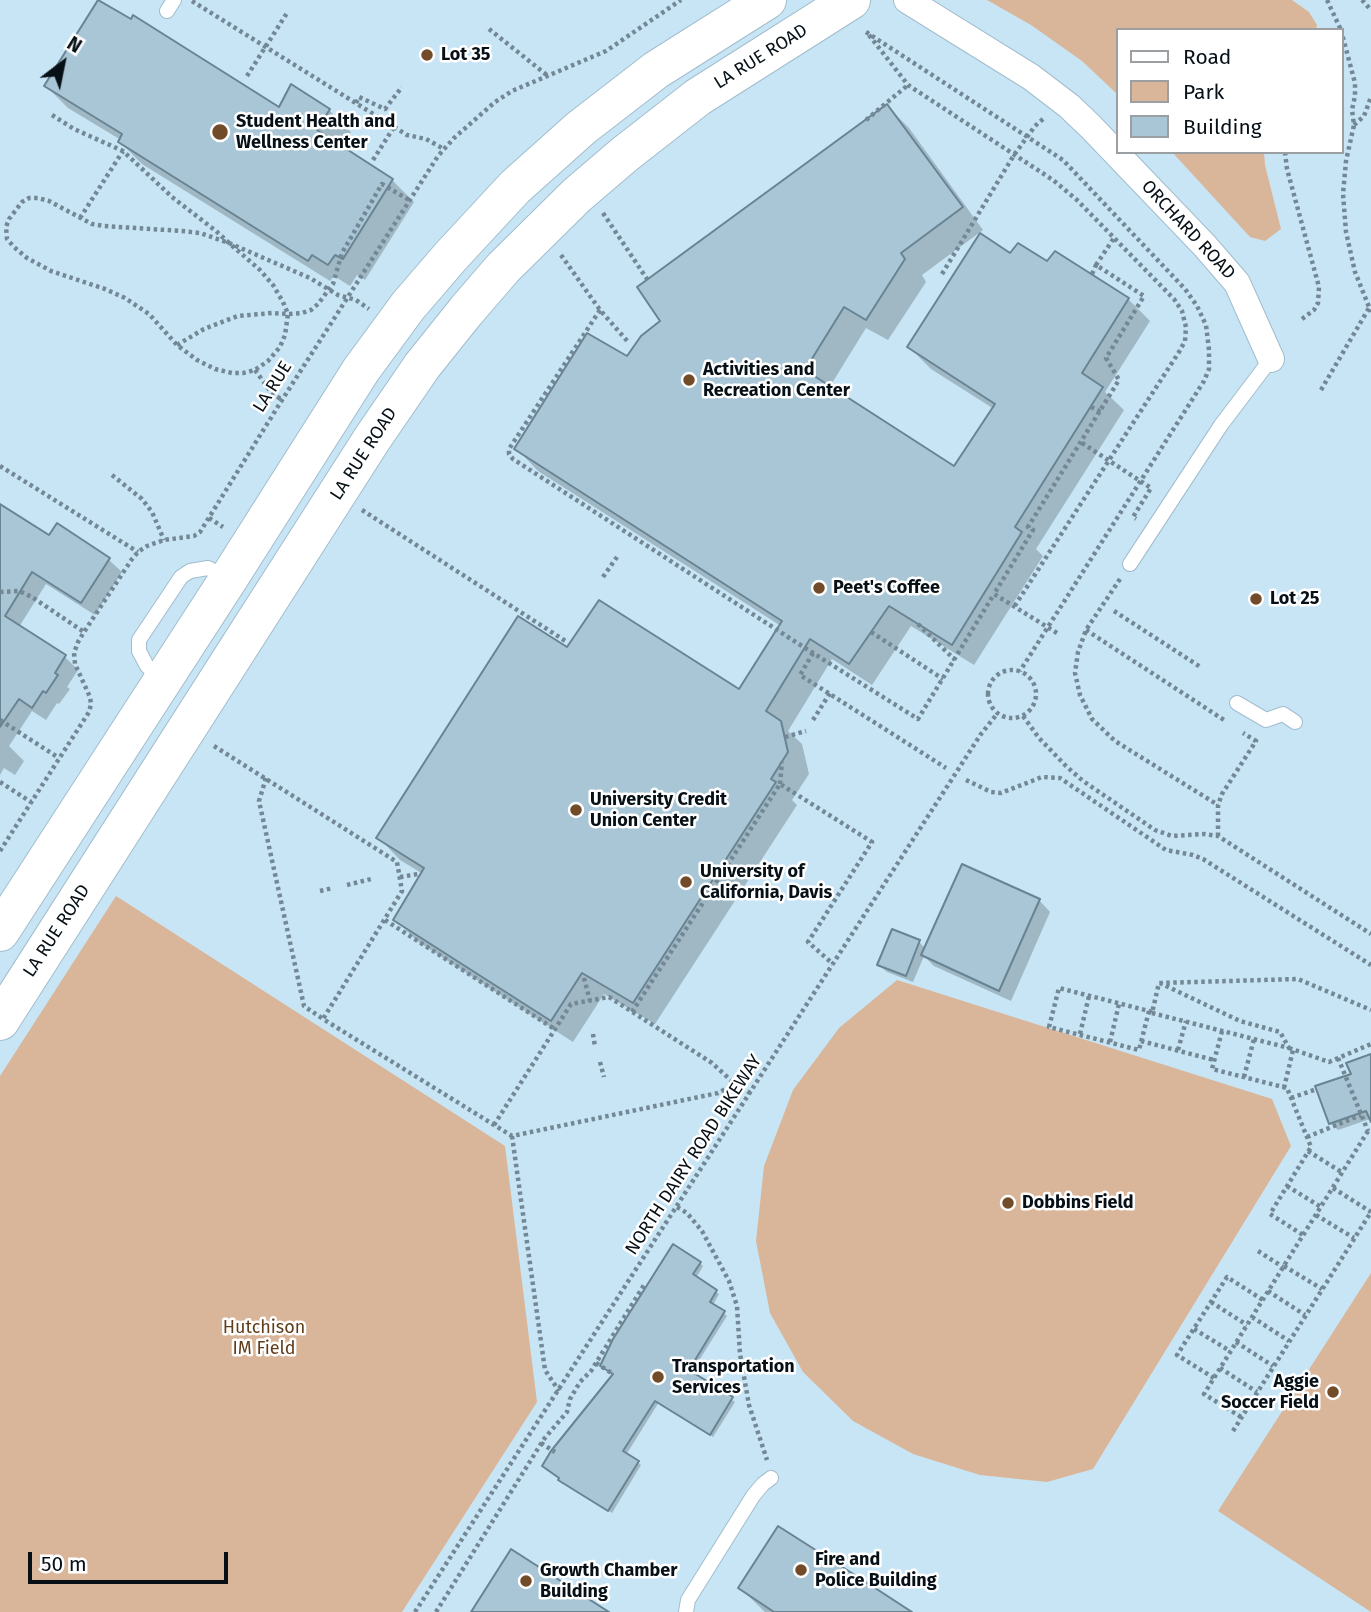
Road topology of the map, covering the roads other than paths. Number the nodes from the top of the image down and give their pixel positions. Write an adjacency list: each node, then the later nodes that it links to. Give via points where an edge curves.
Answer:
1 (767, 0): 8 (main road, via 656,70 581,128 515,187 408,306 361,370)
2 (907, 0): 4 (street, ORCHARD ROAD, via 1069,106 1237,283)
3 (859, 16): 9 (main road, LA RUE ROAD, via 698,97 568,204 466,311 372,439)
4 (1272, 359): 5 (lane, via 1221,425)
5 (1130, 564)
6 (1237, 703): 7 (lane, via 1266,720 1283,714)
7 (1295, 722)
8 (0, 932)
9 (0, 1021)
10 (772, 1478): 11 (lane, via 753,1496 688,1600)
11 (686, 1612)

